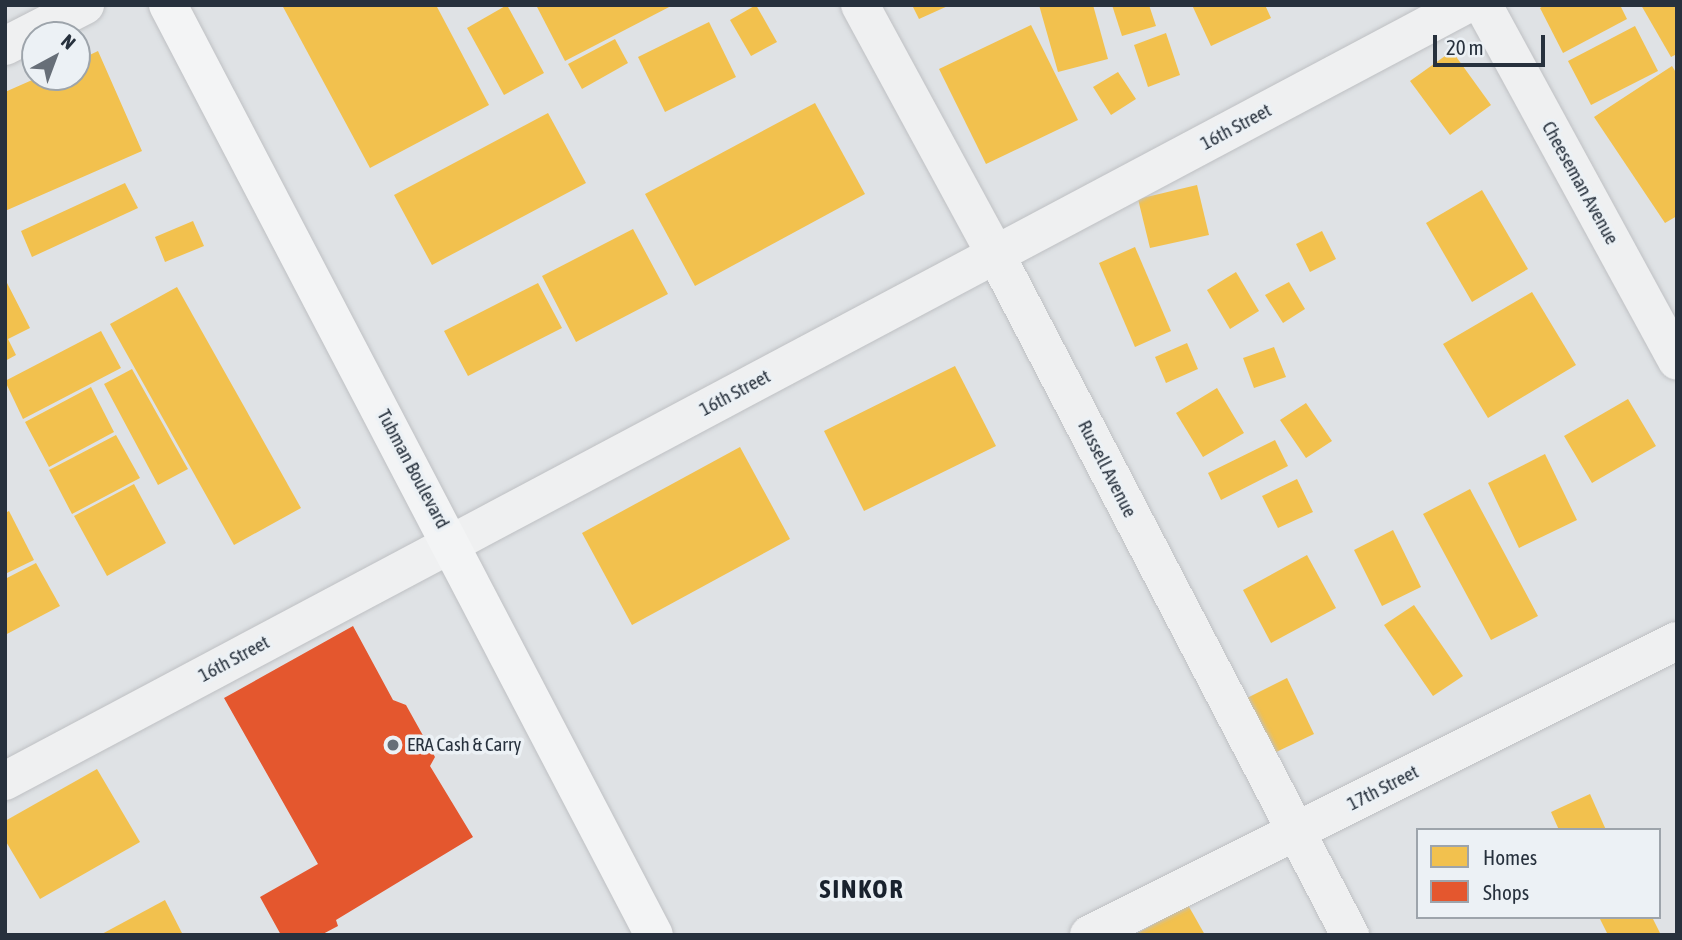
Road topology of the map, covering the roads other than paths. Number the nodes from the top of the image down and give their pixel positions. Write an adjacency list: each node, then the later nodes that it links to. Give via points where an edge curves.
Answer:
1 (85, 5): 6 (street)
2 (168, 5): 9 (highway, Tubman Boulevard)
3 (860, 5): 7 (street, Russell Avenue)
4 (1465, 5): 7 (street, 16th Street)
5 (1483, 5): 8 (street, Cheeseman Avenue)
6 (5, 46)
7 (996, 255): 9 (street, 16th Street); 12 (street, Russell Avenue)
8 (1677, 361)
9 (453, 543): 11 (street, 16th Street); 13 (highway, Tubman Boulevard)
10 (1677, 641): 12 (street, 17th Street)
11 (5, 782)
12 (1296, 832): 14 (street, 17th Street); 15 (street, Russell Avenue)
13 (654, 935)
14 (1089, 935)
15 (1350, 935)

